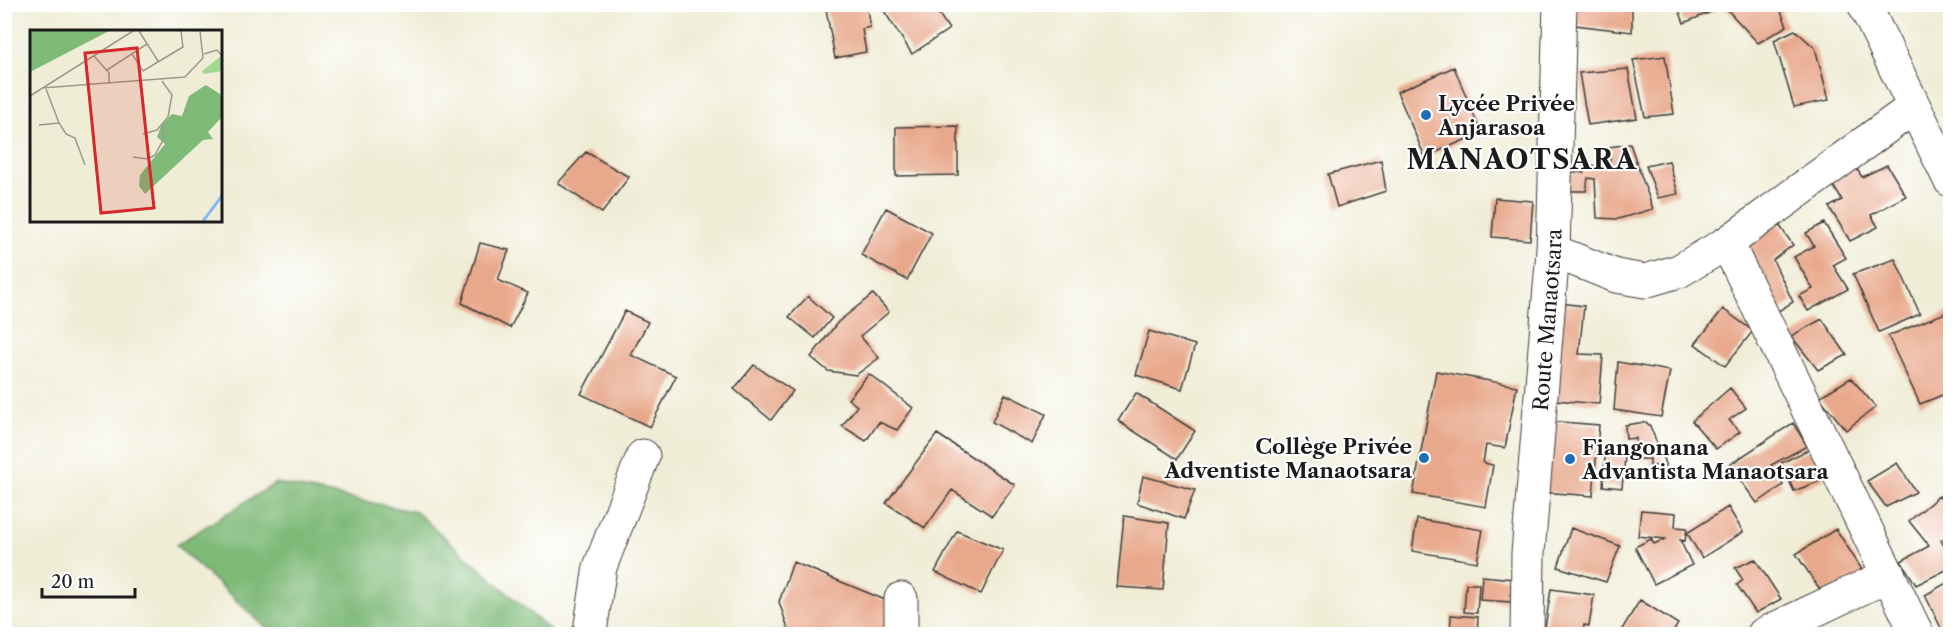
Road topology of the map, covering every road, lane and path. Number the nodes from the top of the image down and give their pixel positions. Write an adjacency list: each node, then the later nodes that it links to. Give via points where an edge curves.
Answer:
1 (1560, 4): 6 (street, Route Manaotsara)
2 (1864, 4): 3 (street)
3 (1914, 107): 4 (street); 5 (street)
4 (1950, 180)
5 (1727, 243): 6 (street, via 1679,272 1645,280 1616,276); 8 (street)
6 (1553, 251): 12 (street, Route Manaotsara, via 1528,553)
7 (643, 456): 10 (street, via 600,567)
8 (1889, 575): 13 (street); 14 (street)
9 (901, 600): 11 (street)
10 (591, 634)
11 (901, 634)
12 (1527, 634)
13 (1764, 634)
14 (1917, 634)

